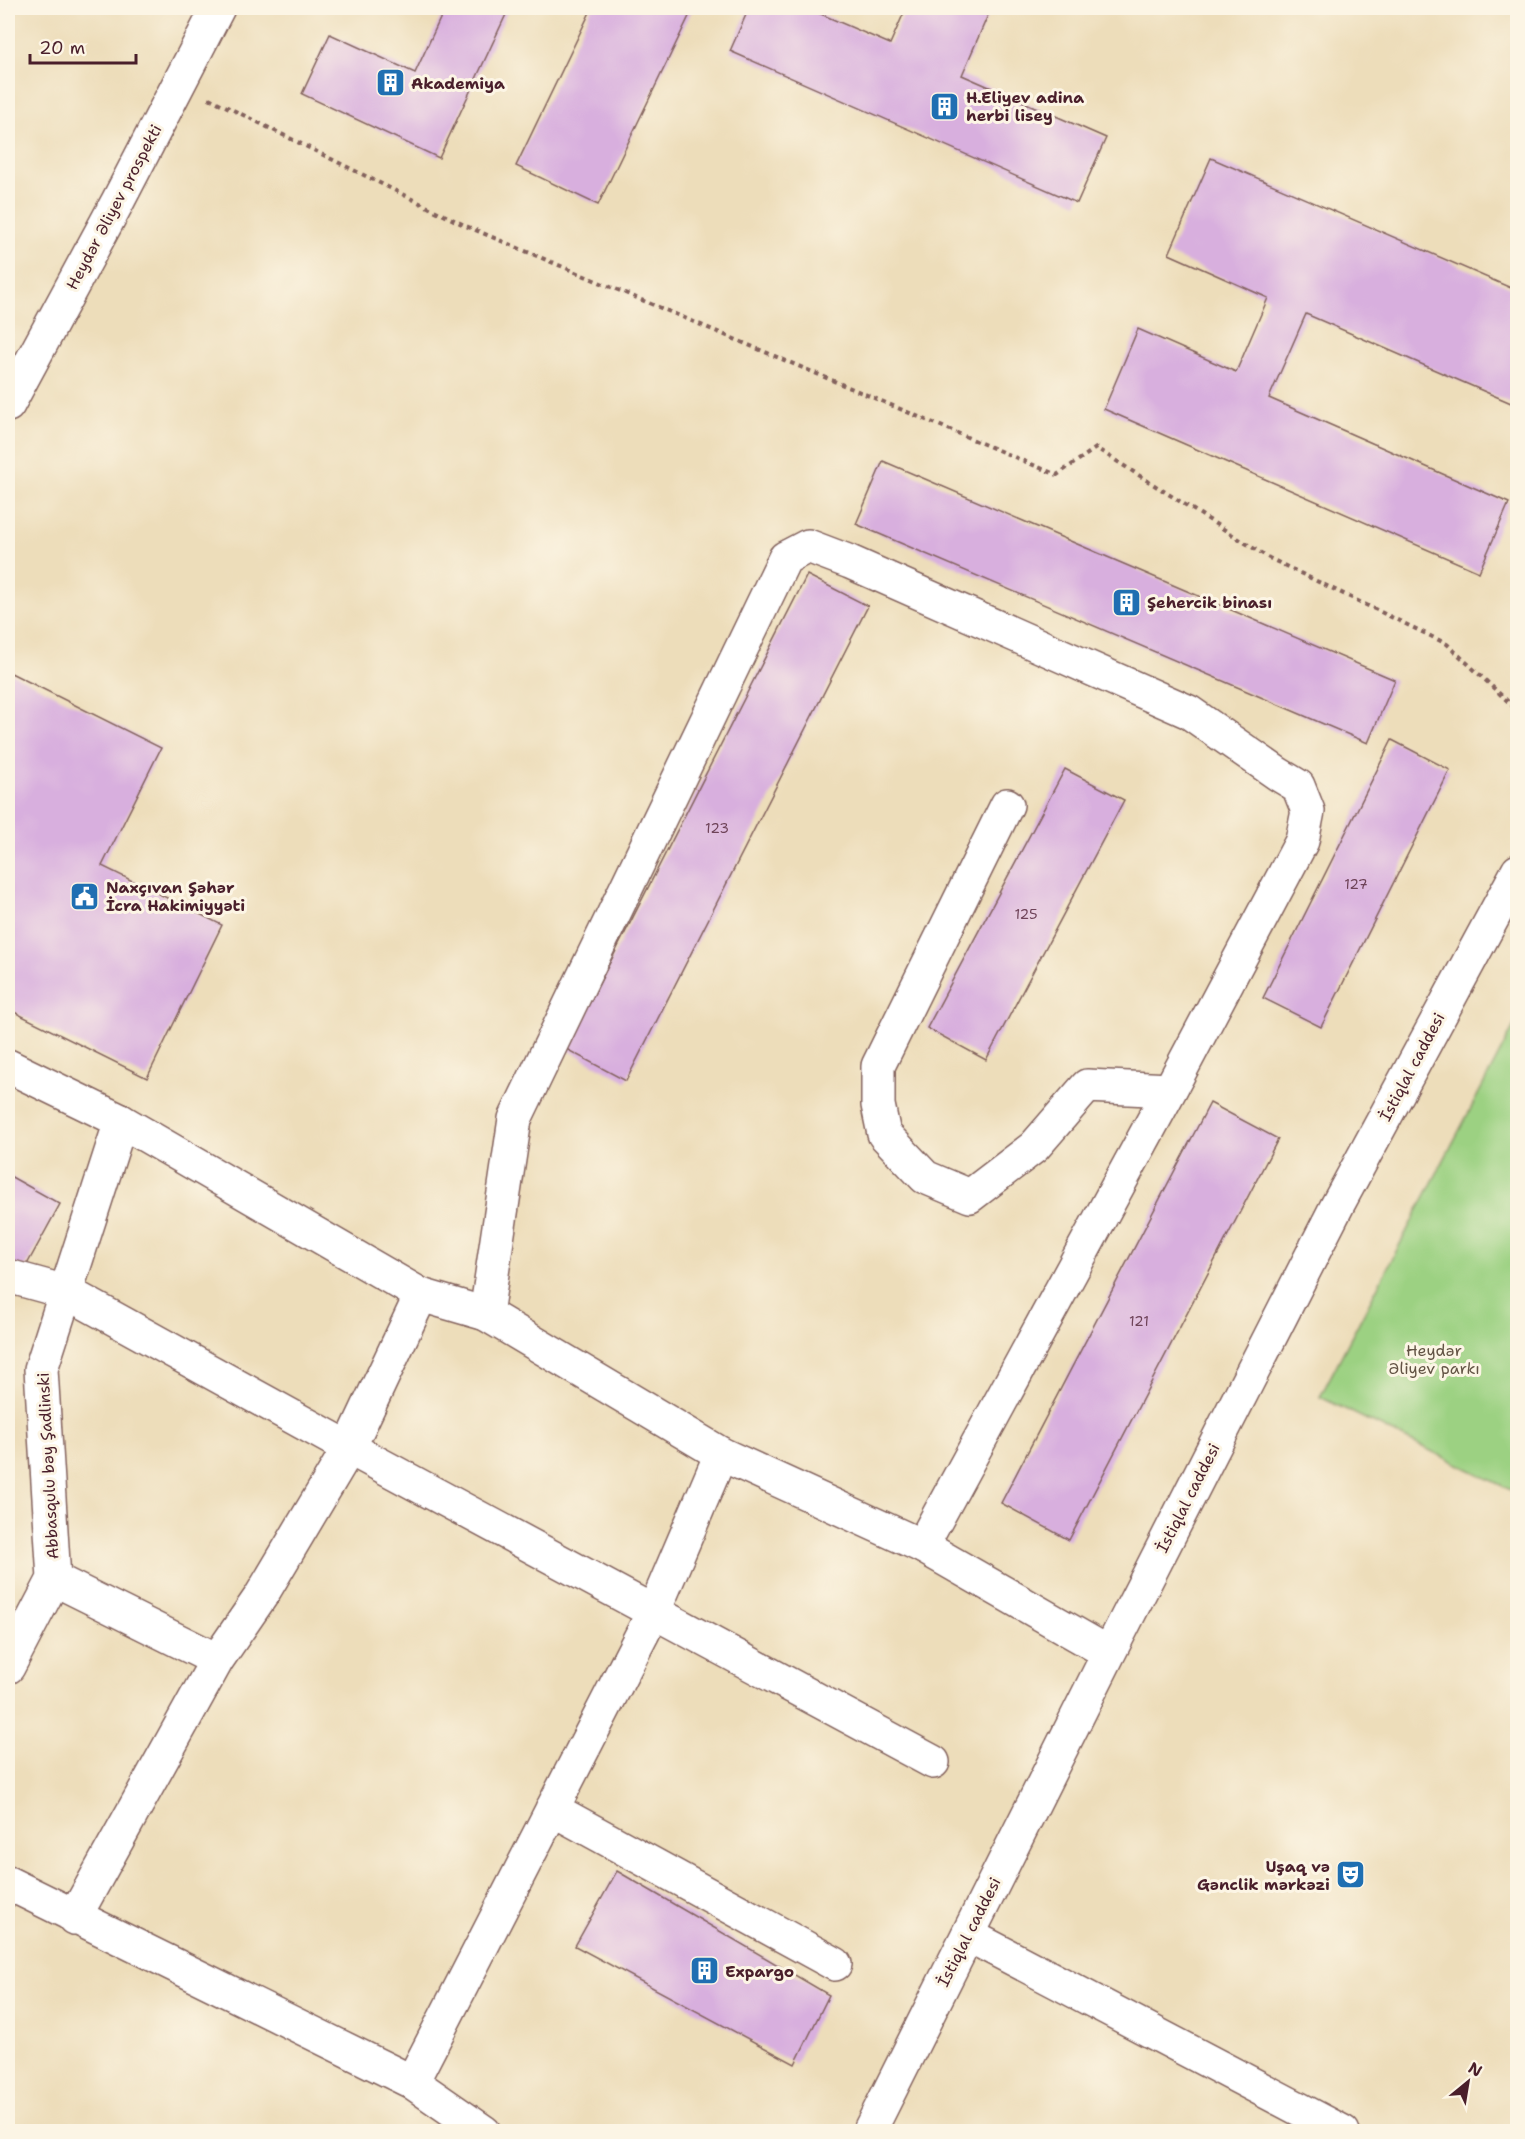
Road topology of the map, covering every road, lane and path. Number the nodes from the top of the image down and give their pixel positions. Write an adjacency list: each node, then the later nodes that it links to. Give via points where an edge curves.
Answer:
1 (218, 8): 2 (street, Heydər Əliyev prospekti)
2 (179, 82): 3 (street, Heydər Əliyev prospekti); 4 (path, via 466,225 1057,476 1096,448 1269,558 1447,644)
3 (8, 405)
4 (1518, 711)
5 (1006, 805): 8 (street, via 878,1066 878,1105 884,1134 925,1176 970,1196 1034,1147 1087,1086)
6 (1518, 871): 19 (street, İstiqlal caddesi, via 1338,1204)
7 (8, 1066): 9 (street)
8 (1170, 1090): 13 (street, via 1302,841 1308,811 1298,786 1189,712 808,546 784,558 515,1119); 16 (street)
9 (121, 1121): 11 (street, Abbasqulu bəy Şadlinski); 12 (street)
10 (8, 1276): 11 (street)
11 (66, 1292): 14 (street); 17 (street, Abbasqulu bəy Şadlinski, via 41,1369)
12 (421, 1295): 13 (street); 14 (street)
13 (486, 1314): 15 (street)
14 (350, 1448): 18 (street); 20 (street, via 261,1596)
15 (721, 1454): 16 (street); 18 (street)
16 (922, 1546): 19 (street)
17 (54, 1578): 20 (street); 21 (street, Abbasqulu bəy Şadlinski)
18 (654, 1611): 22 (street); 23 (street)
19 (1109, 1653): 26 (street, İstiqlal caddesi)
20 (217, 1660): 25 (street)
21 (8, 1667)
22 (933, 1762)
23 (552, 1809): 27 (street); 28 (street)
24 (8, 1883): 25 (street)
25 (74, 1918): 28 (street)
26 (968, 1935): 30 (street, İstiqlal caddesi); 31 (street)
27 (835, 1964)
28 (412, 2082): 29 (street)
29 (484, 2132)
30 (869, 2132)
31 (1343, 2132)

